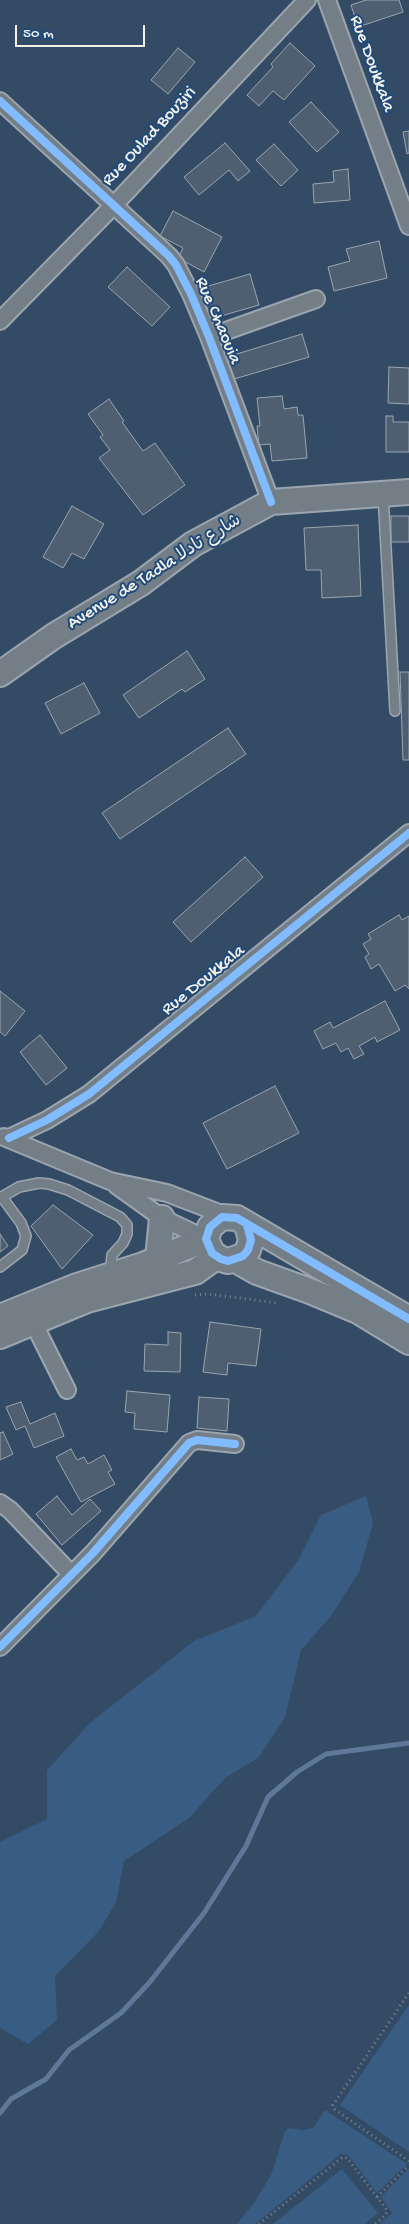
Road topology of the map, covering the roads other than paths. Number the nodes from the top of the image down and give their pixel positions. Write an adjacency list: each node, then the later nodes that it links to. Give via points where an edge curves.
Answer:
1 (307, 0): 4 (street, Rue Oulad Bouziri)
2 (327, 0): 5 (street, Rue Doukkala)
3 (1, 106): 4 (street, Rue Chaouia)
4 (114, 205): 7 (street, Rue Oulad Bouziri); 8 (street, Rue Chaouia, via 169,256 192,294)
5 (409, 226)
6 (316, 299): 8 (street)
7 (0, 321)
8 (209, 336): 11 (street, Rue Chaouia)
9 (409, 492): 10 (street, Avenue de Tadla شارع تادلا)
10 (383, 494): 11 (street, Avenue de Tadla شارع تادلا); 13 (lane)
11 (271, 502): 12 (street, Avenue de Tadla شارع تادلا, via 194,544 141,583 54,636)
12 (0, 674)
13 (395, 711)
14 (409, 833): 15 (street, Rue Doukkala, via 89,1094 47,1120)
15 (4, 1137): 16 (street)
16 (110, 1181): 18 (street); 19 (street, via 167,1193)
17 (1, 1197): 22 (lane, via 21,1223 26,1236 22,1250); 23 (lane, via 19,1187 49,1184 68,1190 120,1217 127,1225 127,1234 112,1255)
18 (162, 1218): 20 (street); 21 (street)
19 (237, 1221): 20 (street, via 214,1222 209,1229); 20 (street, via 251,1235 250,1246 245,1254); 25 (street)
20 (219, 1252): 21 (street); 26 (street, via 195,1272 87,1300); 28 (street, via 257,1272 358,1311)
21 (158, 1258): 23 (street)
22 (0, 1267)
23 (110, 1276): 24 (street, via 45,1297)
24 (0, 1317)
25 (409, 1319)
26 (33, 1322): 27 (street); 29 (street)
27 (0, 1336)
28 (409, 1342)
29 (67, 1390)
30 (235, 1444): 32 (street, via 196,1440 188,1443)
31 (0, 1503): 32 (street)
32 (72, 1574): 33 (street)
33 (0, 1647)

